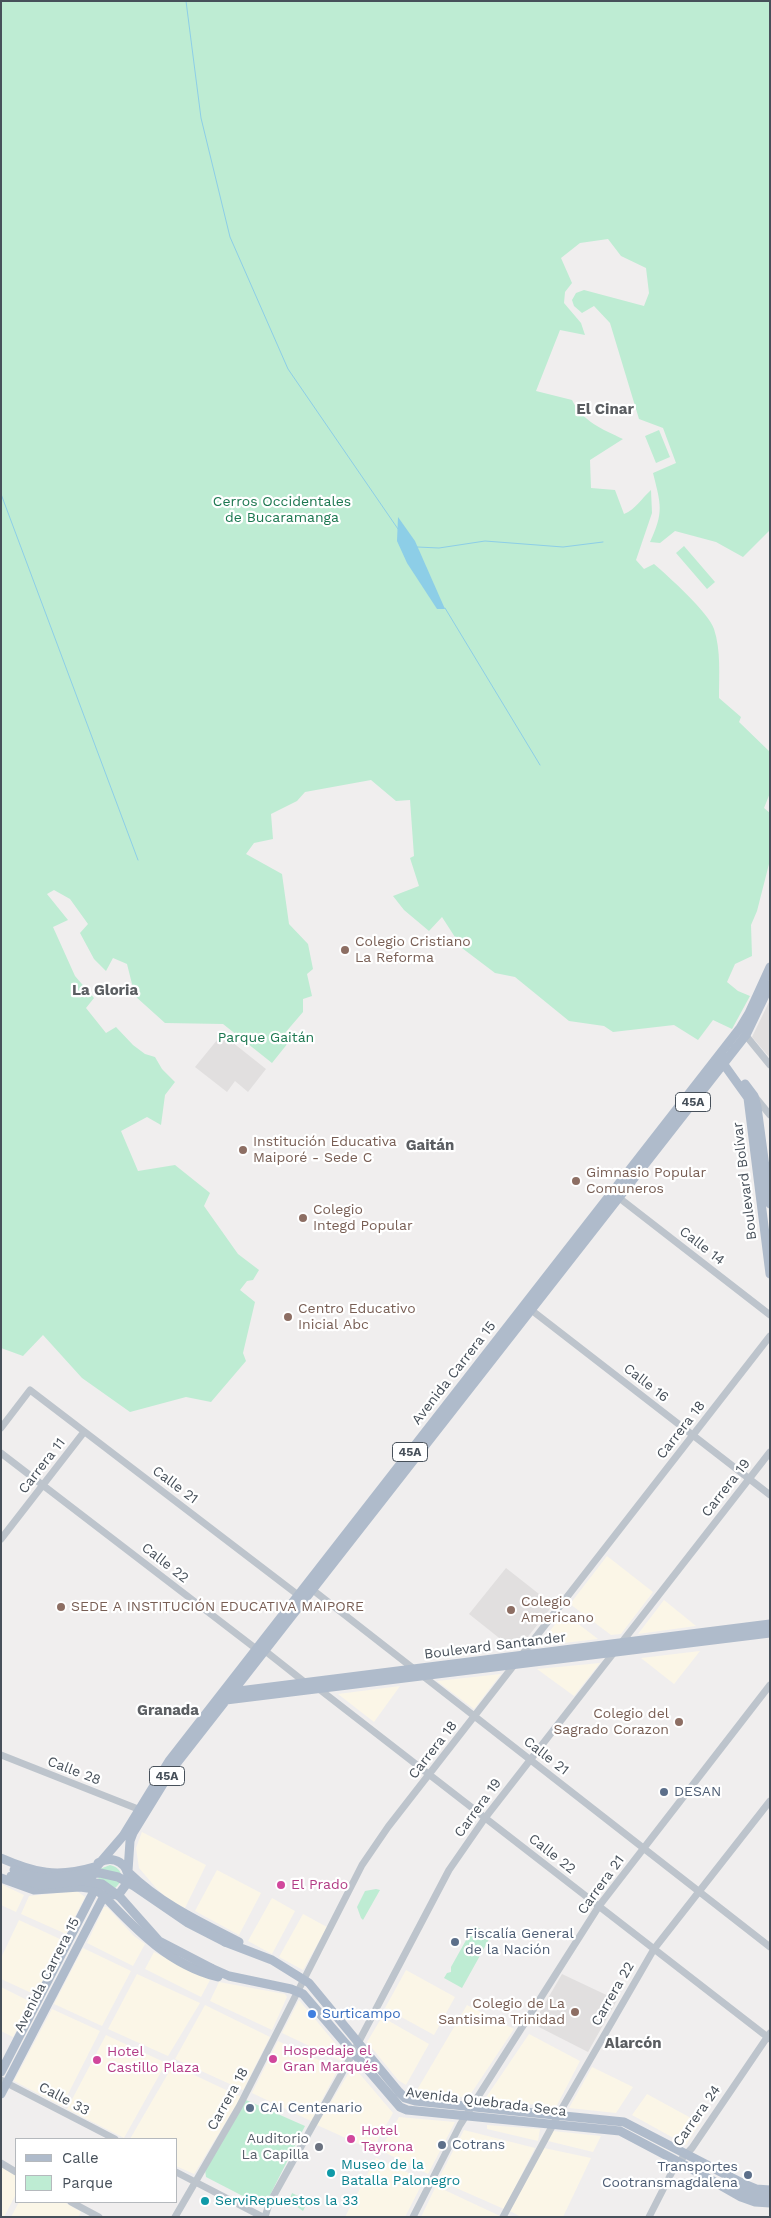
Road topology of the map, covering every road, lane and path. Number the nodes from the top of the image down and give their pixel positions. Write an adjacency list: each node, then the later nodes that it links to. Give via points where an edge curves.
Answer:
1 (770, 967): 3 (main road, Avenida Carrera 15 / 45A)
2 (770, 985): 3 (main road, Avenida Carrera 15 / 45A)
3 (743, 1032): 4 (main road, Avenida Carrera 15 / 45A); 5 (street)
4 (722, 1058): 6 (main road, Boulevard Bolívar); 8 (main road, Avenida Carrera 15 / 45A); 10 (main road, Boulevard Bolívar, via 749,1102); 23 (main road, Avenida Carrera 15 / 45A)
5 (770, 1065)
6 (753, 1094): 7 (street); 9 (main road, Boulevard Bolívar)
7 (770, 1115)
8 (618, 1197): 11 (main road, Avenida Carrera 15 / 45A); 12 (street, Calle 14)
9 (770, 1204)
10 (770, 1274)
11 (530, 1310): 16 (street, Calle 16); 23 (main road, Avenida Carrera 15 / 45A)
12 (770, 1314)
13 (770, 1336): 16 (street, Carrera 18)
14 (1, 1428): 15 (street, Calle 21, via 30,1390)
15 (84, 1432): 20 (street, Carrera 11); 24 (street, Calle 21)
16 (692, 1435): 19 (street, Calle 16); 29 (street, Carrera 18)
17 (770, 1452): 19 (street, Carrera 19)
18 (1, 1453): 20 (street, Calle 22)
19 (749, 1479): 21 (street, Calle 16); 27 (street, Carrera 19)
20 (43, 1485): 22 (street, Carrera 11); 28 (street, Calle 22)
21 (770, 1495)
22 (1, 1539)
23 (309, 1588): 24 (main road, Avenida Carrera 15 / 45A); 31 (street, Calle 21)
24 (301, 1598): 28 (main road, Avenida Carrera 15 / 45A)
25 (770, 1624): 27 (main road, Boulevard Santander)
26 (770, 1632): 27 (main road, Boulevard Santander)
27 (617, 1648): 29 (main road, Boulevard Santander); 30 (main road, Boulevard Santander); 39 (street, Carrera 19)
28 (260, 1650): 33 (street, Calle 22); 36 (main road, Avenida Carrera 15 / 45A)
29 (521, 1656): 30 (street, Carrera 18); 31 (main road, Boulevard Santander)
30 (515, 1664): 32 (main road, Boulevard Santander); 37 (street, Carrera 18)
31 (414, 1670): 32 (street, Calle 21); 33 (main road, Boulevard Santander)
32 (422, 1676): 35 (main road, Boulevard Santander); 37 (street, Calle 21)
33 (306, 1683): 35 (street, Calle 22); 36 (main road, Boulevard Santander)
34 (770, 1685): 44 (street, Carrera 21)
35 (317, 1689): 36 (main road, Boulevard Santander); 40 (street, Calle 22)
36 (227, 1695): 42 (main road, Avenida Carrera 15 / 45A, via 165,1766); 49 (main road, Avenida Carrera 15 / 45A, via 173,1768 138,1824 130,1841)
37 (475, 1717): 39 (street, Calle 21); 40 (street, Carrera 18)
38 (1, 1756): 42 (street, Calle 28)
39 (530, 1760): 43 (street, Carrera 19); 44 (street, Calle 21)
40 (429, 1774): 43 (street, Calle 22); 59 (street, Carrera 18, via 362,1865)
41 (770, 1801): 53 (street, Carrera 22)
42 (138, 1809): 47 (main road, Avenida Carrera 15 / 45A, via 123,1836)
43 (486, 1818): 55 (street, Calle 22); 63 (street, Carrera 19, via 450,1870)
44 (644, 1848): 53 (street, Calle 21); 55 (street, Carrera 21)
45 (1, 1858): 47 (main road, via 44,1873)
46 (1, 1864): 50 (main road, Avenida Quebrada Seca)
47 (96, 1865): 49 (main road, via 104,1860 115,1860); 52 (main road, via 91,1878)
48 (1, 1872): 50 (main road, Avenida Quebrada Seca)
49 (128, 1872): 54 (main road, 45A, via 128,1882 123,1891 114,1896); 58 (main road, via 150,1892 186,1916)
50 (12, 1873): 58 (main road, Avenida Quebrada Seca, bridge, via 45,1878 100,1873 118,1877 188,1924); 60 (main road, Avenida Quebrada Seca, bridge, via 40,1885 83,1881 102,1884 120,1897 159,1941 229,1976)
51 (1, 1878): 52 (main road, via 34,1890)
52 (95, 1889): 54 (main road); 65 (main road, Avenida Carrera 15)
53 (699, 1892): 56 (street, Calle 21); 57 (street, Carrera 22)
54 (104, 1896): 60 (main road, via 150,1942 168,1955 215,1976); 66 (main road, Avenida Carrera 15)
55 (599, 1906): 57 (street, Calle 22); 68 (street, Carrera 21)
56 (770, 1947)
57 (654, 1949): 62 (street, Calle 22); 70 (street, Carrera 22)
58 (272, 1960): 59 (main road, Avenida Quebrada Seca)
59 (304, 1979): 61 (street, Carrera 18); 63 (main road, Avenida Quebrada Seca)
60 (248, 1980): 61 (main road, Avenida Quebrada Seca)
61 (297, 1991): 64 (main road, Avenida Quebrada Seca, via 310,2001); 78 (street, Carrera 18, via 239,2107)
62 (769, 2036): 73 (street, Carrera 24)
63 (358, 2043): 64 (street, Carrera 19); 68 (main road, Avenida Quebrada Seca, via 405,2098)
64 (353, 2053): 69 (main road, Avenida Quebrada Seca, via 400,2107); 85 (street, Carrera 19)
65 (1, 2072)
66 (4, 2082): 67 (main road, Avenida Carrera 15); 72 (street, Calle 33)
67 (1, 2094)
68 (472, 2106): 69 (street, Carrera 21); 70 (main road, Avenida Quebrada Seca)
69 (466, 2115): 71 (main road, Avenida Quebrada Seca); 86 (street, Carrera 21)
70 (558, 2115): 71 (street, Carrera 22); 73 (main road, Avenida Quebrada Seca, via 628,2124)
71 (553, 2124): 74 (main road, Avenida Quebrada Seca, via 620,2131); 87 (street, Carrera 22)
72 (113, 2138)
73 (689, 2157): 74 (street, Carrera 24); 79 (main road, Avenida Quebrada Seca, via 752,2187); 80 (main road, via 739,2190)
74 (678, 2161): 82 (main road, Avenida Quebrada Seca, via 741,2198); 88 (street, Carrera 24)
75 (1, 2163): 76 (street)
76 (15, 2171)
77 (178, 2173): 78 (street)
78 (195, 2181): 84 (street, Carrera 18); 85 (street)
79 (770, 2190)
80 (770, 2197)
81 (73, 2203): 83 (street)
82 (770, 2203)
83 (99, 2217)
84 (175, 2217)
85 (264, 2217)
86 (413, 2217)
87 (503, 2217)
88 (649, 2217)

